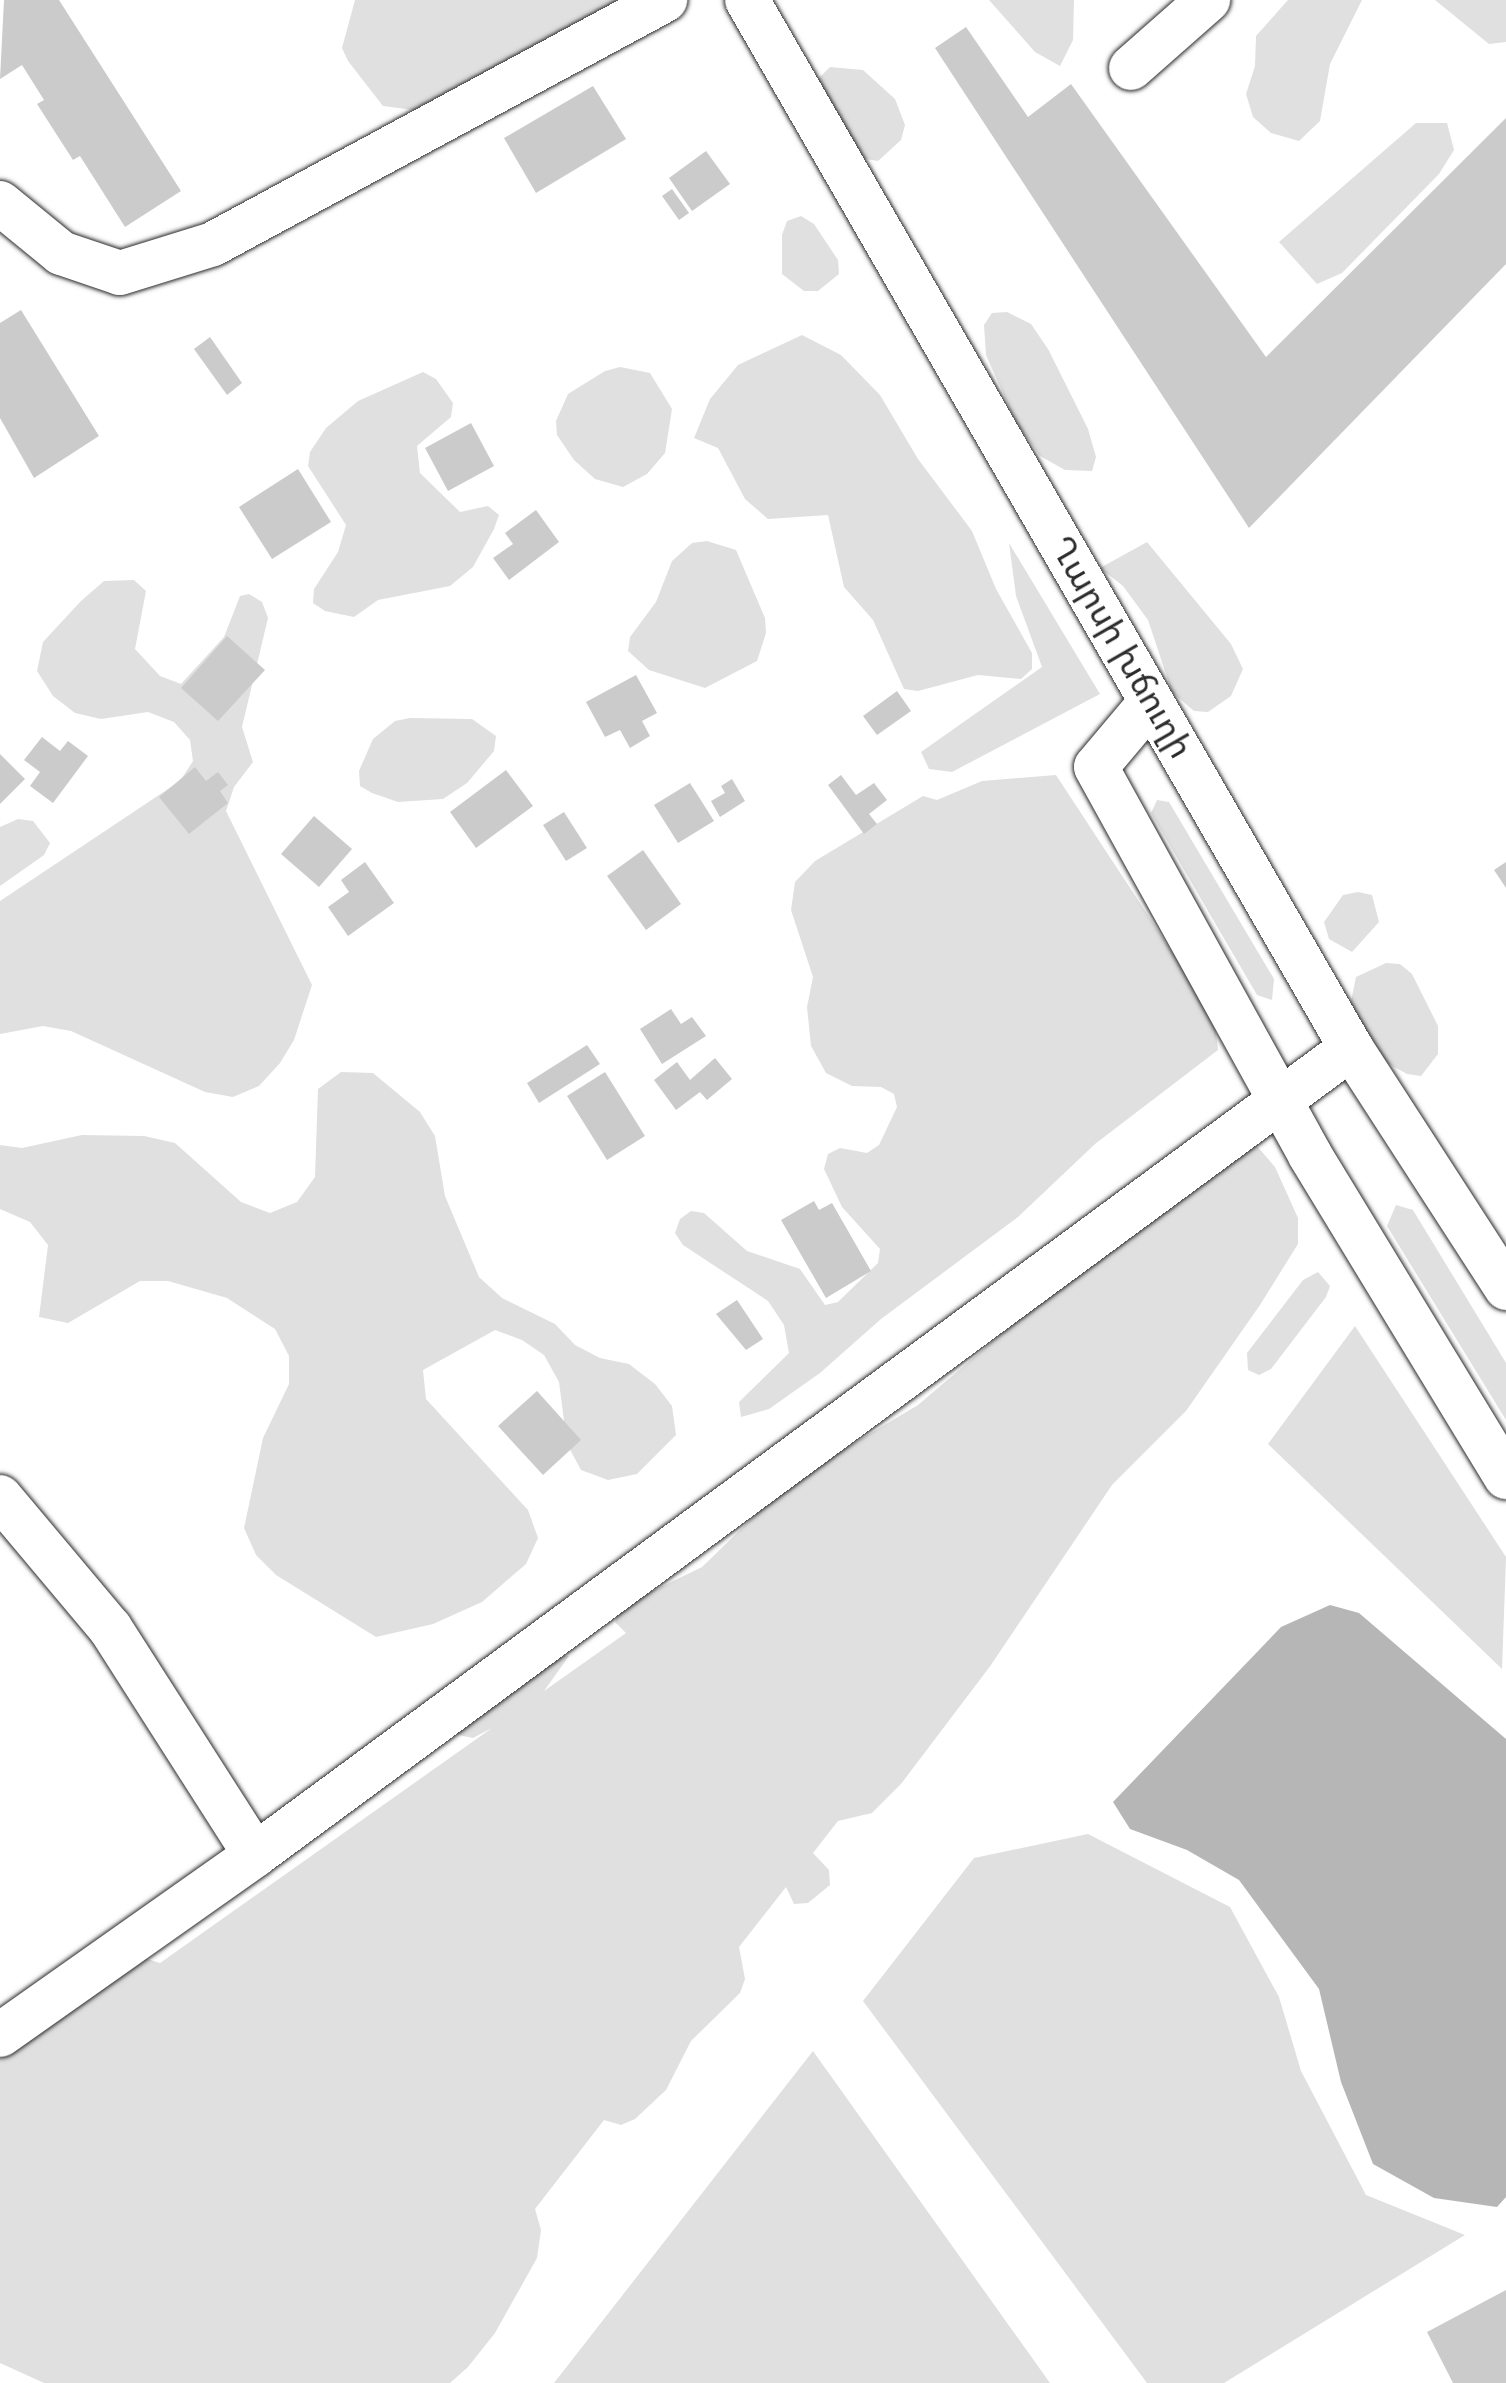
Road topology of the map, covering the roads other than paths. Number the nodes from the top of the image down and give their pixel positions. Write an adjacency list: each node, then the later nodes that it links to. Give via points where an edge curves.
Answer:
1 (665, 0): 5 (street, via 213,244 187,253 120,273 61,253)
2 (747, 0): 6 (street, Ղարսի խճուղի)
3 (1208, 0): 4 (street)
4 (1131, 68)
5 (0, 203)
6 (1149, 704): 7 (street, Ղարսի խճուղի); 8 (street, via 1096,767)
7 (1351, 1048): 8 (street); 9 (street, Ղարսի խճուղի)
8 (1283, 1098): 10 (street, via 1352,1228); 12 (street)
9 (1506, 1288)
10 (1506, 1477)
11 (0, 1497): 12 (street, via 110,1628)
12 (255, 1855): 13 (street)
13 (0, 2035)

